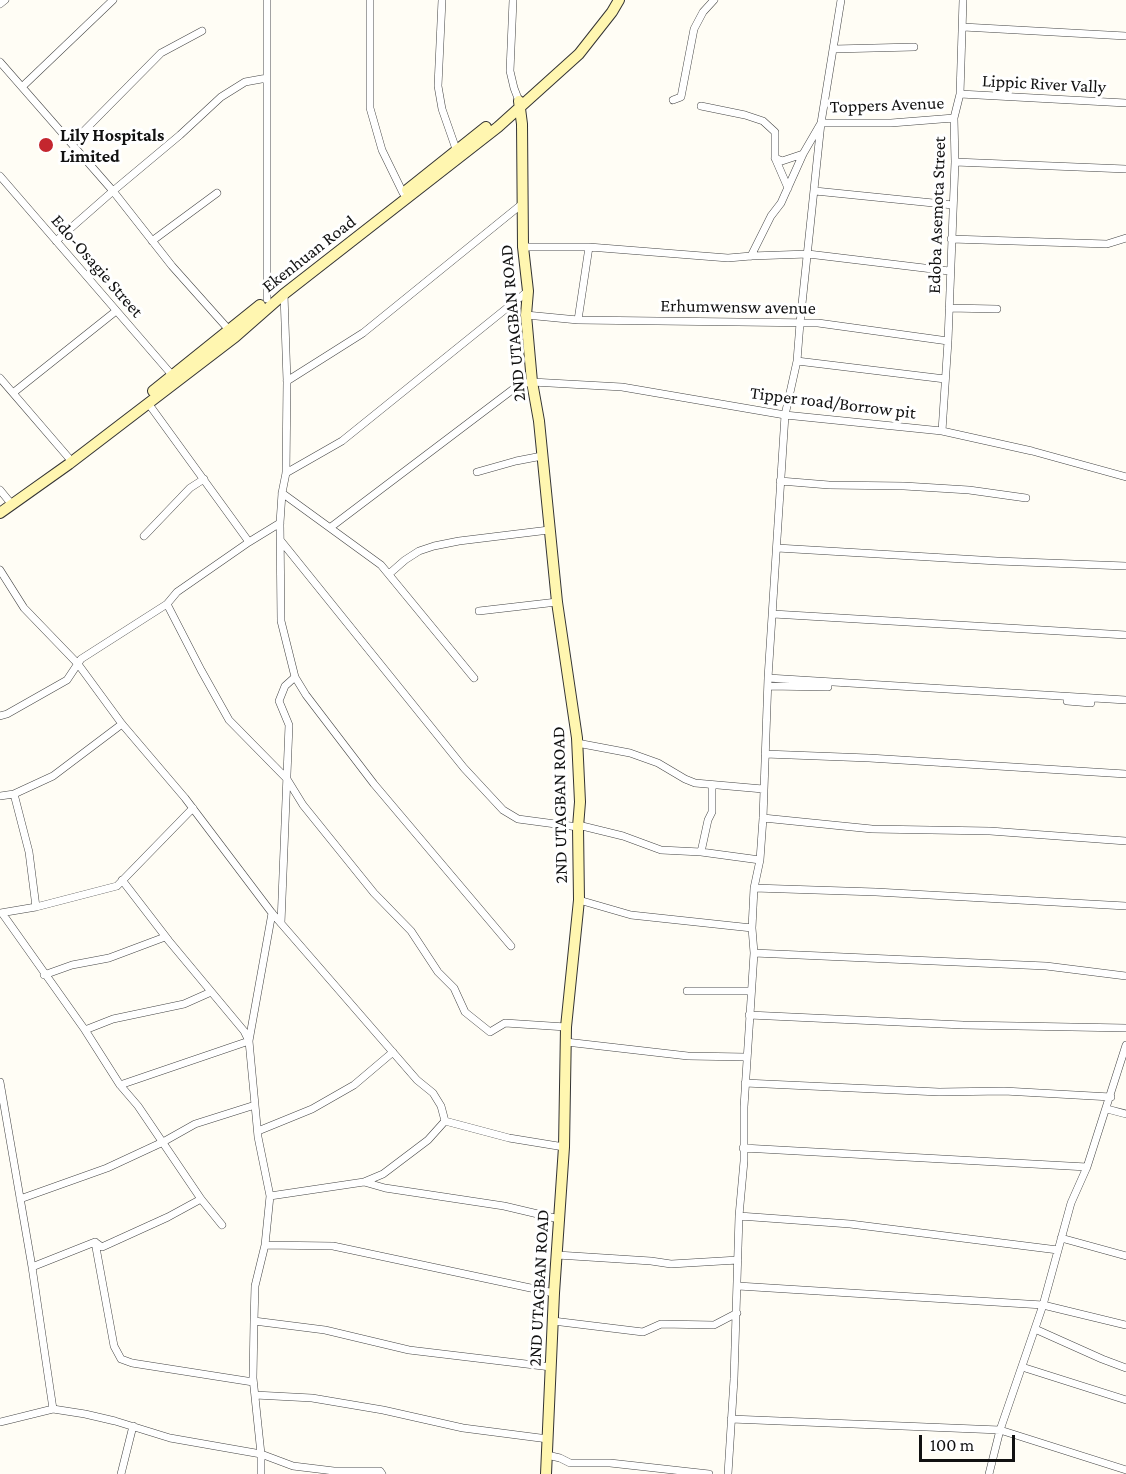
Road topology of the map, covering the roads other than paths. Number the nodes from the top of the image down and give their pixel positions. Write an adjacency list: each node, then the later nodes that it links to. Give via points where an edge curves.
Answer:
1 (5, 0): 12 (street)
2 (113, 0): 20 (street)
3 (267, 0): 19 (street)
4 (370, 0): 39 (street, via 370,108 382,150)
5 (442, 0): 29 (street, via 438,86)
6 (513, 0): 24 (street, via 510,71)
7 (612, 0): 24 (main road, Ekenhuan Road, via 575,51)
8 (619, 0): 24 (main road, Ekenhuan Road, via 579,54)
9 (714, 0): 22 (street, via 694,29 681,97)
10 (841, 0): 17 (street)
11 (963, 0): 13 (street, Edoba Asemota Street)
12 (0, 4)
13 (963, 27): 15 (street); 21 (street, Edoba Asemota Street)
14 (202, 31): 28 (street, via 161,53)
15 (1126, 36)
16 (915, 47): 17 (street)
17 (834, 49): 27 (street)
18 (0, 62): 20 (street)
19 (267, 78): 36 (street, via 245,82 221,97); 53 (street)
20 (23, 86): 28 (street)
21 (960, 94): 23 (street, Lippic River Vally); 26 (street, Edoba Asemota Street)
22 (673, 100)
23 (1126, 103)
24 (520, 104): 29 (main road, Ekenhuan Road); 40 (main road, 2ND UTAGBAN ROAD); 52 (main road, Ekenhuan Road, via 464,155)
25 (701, 106): 31 (street, via 763,121 775,132)
26 (954, 118): 27 (street, Toppers Avenue); 32 (street, Edoba Asemota Street)
27 (821, 123): 30 (street); 37 (street)
28 (72, 143): 36 (street)
29 (456, 150): 39 (main road, Ekenhuan Road)
30 (803, 154): 31 (street, via 782,161); 35 (street)
31 (775, 158): 35 (street)
32 (955, 162): 33 (street); 41 (street, Edoba Asemota Street)
33 (1126, 169)
34 (0, 176): 44 (street, Edo-Osagie Street)
35 (788, 188): 49 (street)
36 (113, 190): 44 (street); 45 (street)
37 (815, 191): 41 (street); 48 (street)
38 (217, 193): 45 (street)
39 (403, 193): 53 (main road, Ekenhuan Road)
40 (522, 204): 46 (main road, 2ND UTAGBAN ROAD); 66 (street, via 363,333)
41 (953, 205): 43 (street, Edoba Asemota Street)
42 (1126, 238): 43 (street, via 1107,244)
43 (951, 239): 50 (street, Edoba Asemota Street)
44 (56, 241): 56 (street, Edo-Osagie Street)
45 (152, 241): 60 (street)
46 (523, 247): 47 (street); 51 (main road, 2ND UTAGBAN ROAD)
47 (589, 247): 49 (street, via 728,258); 58 (street)
48 (808, 254): 49 (street); 50 (street); 59 (street)
49 (751, 256)
50 (949, 271): 54 (street, Edoba Asemota Street)
51 (528, 291): 57 (main road, 2ND UTAGBAN ROAD); 75 (street, via 342,441)
52 (284, 294): 60 (main road, Ekenhuan Road); 66 (street)
53 (267, 299): 60 (main road, Ekenhuan Road)
54 (949, 308): 55 (street); 61 (street, Edoba Asemota Street)
55 (997, 309)
56 (116, 311): 63 (street, Edo-Osagie Street); 68 (street)
57 (526, 315): 58 (street, Erhumwensw avenue); 67 (main road, 2ND UTAGBAN ROAD)
58 (578, 320): 59 (street, Erhumwensw avenue)
59 (800, 323): 61 (street, Erhumwensw avenue); 62 (street)
60 (232, 334): 63 (main road, Ekenhuan Road); 69 (main road, Ekenhuan Road)
61 (948, 341): 65 (street, Edoba Asemota Street)
62 (797, 361): 65 (street); 70 (street)
63 (172, 375): 73 (main road, Ekenhuan Road)
64 (0, 378): 68 (street)
65 (945, 379): 71 (street, Edoba Asemota Street)
66 (287, 381): 75 (street)
67 (532, 382): 70 (street, Tipper road/Borrow pit, via 622,387); 72 (main road, 2ND UTAGBAN ROAD); 85 (street, via 520,384)
68 (13, 393): 73 (street)
69 (148, 403): 77 (street); 83 (main road, Ekenhuan Road)
70 (784, 415): 71 (street, Tipper road/Borrow pit); 78 (street)
71 (942, 431): 76 (street, Tipper road/Borrow pit)
72 (542, 456): 74 (street); 86 (main road, 2ND UTAGBAN ROAD)
73 (68, 457): 82 (main road, Ekenhuan Road)
74 (477, 472)
75 (286, 473): 80 (street)
76 (1126, 477)
77 (204, 479): 87 (street, via 189,488); 89 (street)
78 (780, 481): 81 (street, via 969,490); 90 (street)
79 (0, 490): 82 (street)
80 (282, 493): 84 (street); 85 (street)
81 (1026, 498)
82 (5, 504)
83 (0, 513)
84 (280, 523): 88 (street); 89 (street)
85 (331, 527): 93 (street)
86 (549, 530): 93 (street, via 434,546 419,551); 94 (main road, 2ND UTAGBAN ROAD)
87 (144, 536)
88 (281, 541): 101 (street, via 281,621); 118 (street, via 464,768 503,810 518,819)
89 (249, 542): 95 (street, via 177,592)
90 (777, 548): 91 (street); 97 (street)
91 (1126, 566)
92 (0, 570): 100 (street, via 24,608)
93 (389, 574): 102 (street)
94 (557, 602): 96 (street); 108 (main road, 2ND UTAGBAN ROAD)
95 (167, 604): 100 (street); 111 (street, via 229,720)
96 (479, 611)
97 (773, 614): 98 (street); 99 (street); 103 (street)
98 (1095, 633)
99 (1126, 635)
100 (78, 664): 106 (street, via 67,680); 107 (street)
101 (295, 677): 111 (street, via 285,686 279,702 289,725); 132 (street, via 374,784)
102 (474, 678)
103 (768, 682): 104 (street); 105 (street); 109 (street)
104 (1126, 700)
105 (1091, 703)
106 (0, 716)
107 (122, 724): 114 (street, via 53,776); 116 (street)
108 (578, 742): 112 (street, via 630,753 658,763 686,780); 118 (main road, 2ND UTAGBAN ROAD)
109 (765, 754): 110 (street); 113 (street)
110 (1126, 774)
111 (287, 778): 129 (street); 140 (street, via 303,805 374,893 411,931 438,972 454,988 465,1012 489,1032 505,1023)
112 (712, 785): 113 (street); 120 (street, via 712,812)
113 (763, 789): 117 (street)
114 (14, 794): 115 (street); 126 (street, via 29,852)
115 (0, 796)
116 (193, 808): 122 (street); 128 (street)
117 (763, 818): 119 (street, via 872,829 990,831); 121 (street)
118 (578, 826): 120 (street, via 662,849); 124 (main road, 2ND UTAGBAN ROAD)
119 (1126, 841)
120 (701, 852): 121 (street)
121 (760, 860): 123 (street)
122 (122, 880): 126 (street, via 117,886); 131 (street)
123 (754, 888): 125 (street); 130 (street)
124 (579, 900): 130 (street, via 631,915); 140 (main road, 2ND UTAGBAN ROAD)
125 (1126, 906)
126 (36, 907): 127 (street)
127 (1, 913): 134 (street)
128 (272, 913): 129 (street); 143 (street)
129 (281, 923): 146 (street)
130 (752, 928): 133 (street)
131 (165, 937): 134 (street, via 110,958); 138 (street)
132 (511, 946)
133 (754, 953): 135 (street, via 1047,966); 137 (street)
134 (44, 975): 142 (street)
135 (1126, 976)
136 (687, 991): 137 (street)
137 (751, 991): 139 (street)
138 (211, 992): 142 (street, via 184,1004 113,1019); 143 (street)
139 (749, 1015): 141 (street); 147 (street)
140 (566, 1027): 144 (main road, 2ND UTAGBAN ROAD)
141 (1126, 1028)
142 (85, 1030): 150 (street)
143 (249, 1041): 150 (street); 152 (street)
144 (566, 1042): 147 (street, via 688,1056); 158 (main road, 2ND UTAGBAN ROAD)
145 (1126, 1045): 151 (street)
146 (393, 1052): 155 (street, via 433,1093); 156 (street, via 345,1090 312,1109)
147 (746, 1057): 149 (street)
148 (0, 1082): 163 (street)
149 (745, 1083): 151 (street); 159 (street)
150 (120, 1085): 157 (street)
151 (1111, 1097): 153 (street)
152 (255, 1105): 156 (street); 157 (street, via 195,1124)
153 (1107, 1109): 154 (street); 160 (street)
154 (1126, 1114)
155 (445, 1121): 158 (street); 161 (street, via 428,1140 383,1174)
156 (258, 1131): 162 (street)
157 (163, 1142): 163 (street, via 107,1168); 164 (street)
158 (564, 1147): 166 (main road, 2ND UTAGBAN ROAD)
159 (743, 1149): 160 (street); 165 (street)
160 (1088, 1167): 168 (street, via 1071,1203)
161 (364, 1182): 162 (street); 166 (street)
162 (270, 1196): 170 (street)
163 (20, 1199): 175 (street)
164 (201, 1199): 167 (street); 169 (street, via 102,1247)
165 (740, 1216): 171 (street, via 850,1224); 174 (street)
166 (559, 1219): 172 (main road, 2ND UTAGBAN ROAD)
167 (222, 1225)
168 (1061, 1238): 171 (street); 173 (street)
169 (95, 1242): 175 (street); 187 (street, via 114,1346 120,1359)
170 (265, 1245): 177 (street, via 333,1245); 181 (street, via 255,1286)
171 (1058, 1250): 178 (street)
172 (557, 1255): 174 (street, via 671,1264); 177 (main road, 2ND UTAGBAN ROAD)
173 (1126, 1256)
174 (738, 1260): 176 (street)
175 (32, 1267): 190 (street)
176 (738, 1286): 178 (street); 179 (street)
177 (554, 1293): 180 (main road, 2ND UTAGBAN ROAD)
178 (1043, 1305): 182 (street); 183 (street)
179 (737, 1313): 180 (street, via 714,1325 661,1324 643,1332); 191 (street)
180 (553, 1321): 184 (main road, 2ND UTAGBAN ROAD)
181 (254, 1322): 184 (street, via 325,1330 409,1350); 187 (street)
182 (1126, 1325)
183 (1035, 1329): 185 (street); 186 (street)
184 (551, 1367): 195 (main road, 2ND UTAGBAN ROAD)
185 (1022, 1367): 189 (street); 194 (street)
186 (1126, 1368)
187 (253, 1382): 188 (street)
188 (255, 1395): 195 (street, via 312,1398 463,1428); 196 (street)
189 (1126, 1400)
190 (53, 1410): 192 (street); 193 (street)
191 (732, 1419): 194 (street); 204 (street)
192 (0, 1422)
193 (133, 1426): 196 (street, via 170,1438); 199 (street)
194 (1000, 1430): 198 (street); 205 (street)
195 (548, 1439): 197 (main road, 2ND UTAGBAN ROAD)
196 (261, 1454): 200 (street); 201 (street, via 293,1466)
197 (547, 1455): 202 (main road, 2ND UTAGBAN ROAD); 203 (street, via 570,1463 610,1463)
198 (1126, 1470)
199 (121, 1474)
200 (261, 1474)
201 (382, 1474)
202 (546, 1474)
203 (709, 1474)
204 (728, 1474)
205 (989, 1474)

